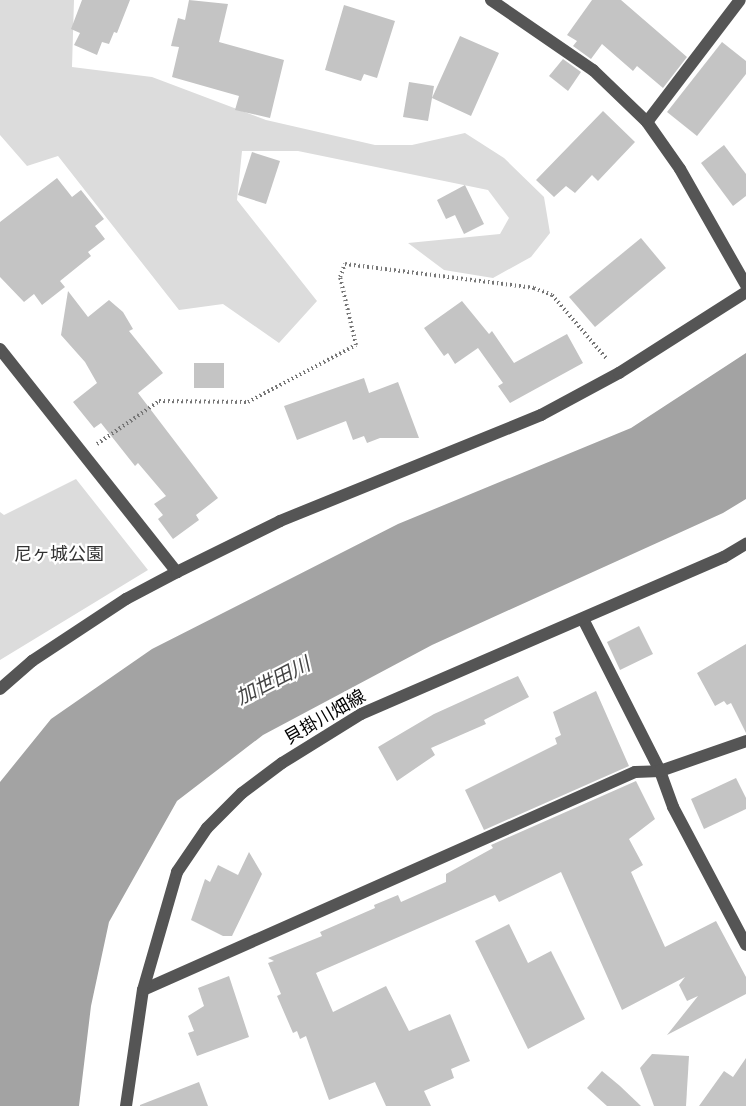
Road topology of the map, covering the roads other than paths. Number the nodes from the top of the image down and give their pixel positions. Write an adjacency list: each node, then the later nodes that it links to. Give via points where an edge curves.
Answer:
1 (490, 0): 3 (street, via 593,70)
2 (740, 0): 3 (street)
3 (647, 122): 4 (street, via 680,170)
4 (746, 285)
5 (746, 292): 8 (street, via 619,373 541,416 280,521)
6 (0, 349): 8 (street)
7 (746, 544): 9 (street, 貝掛川畑線)
8 (177, 572): 10 (street, via 126,599 32,661)
9 (583, 619): 12 (street); 14 (street, 貝掛川畑線, via 361,714 242,793 207,828 177,872)
10 (0, 689)
11 (746, 741): 12 (street)
12 (660, 771): 13 (street, via 674,807); 14 (street, via 635,772)
13 (746, 945)
14 (142, 990): 15 (street, 貝掛川畑線)
15 (126, 1106)

